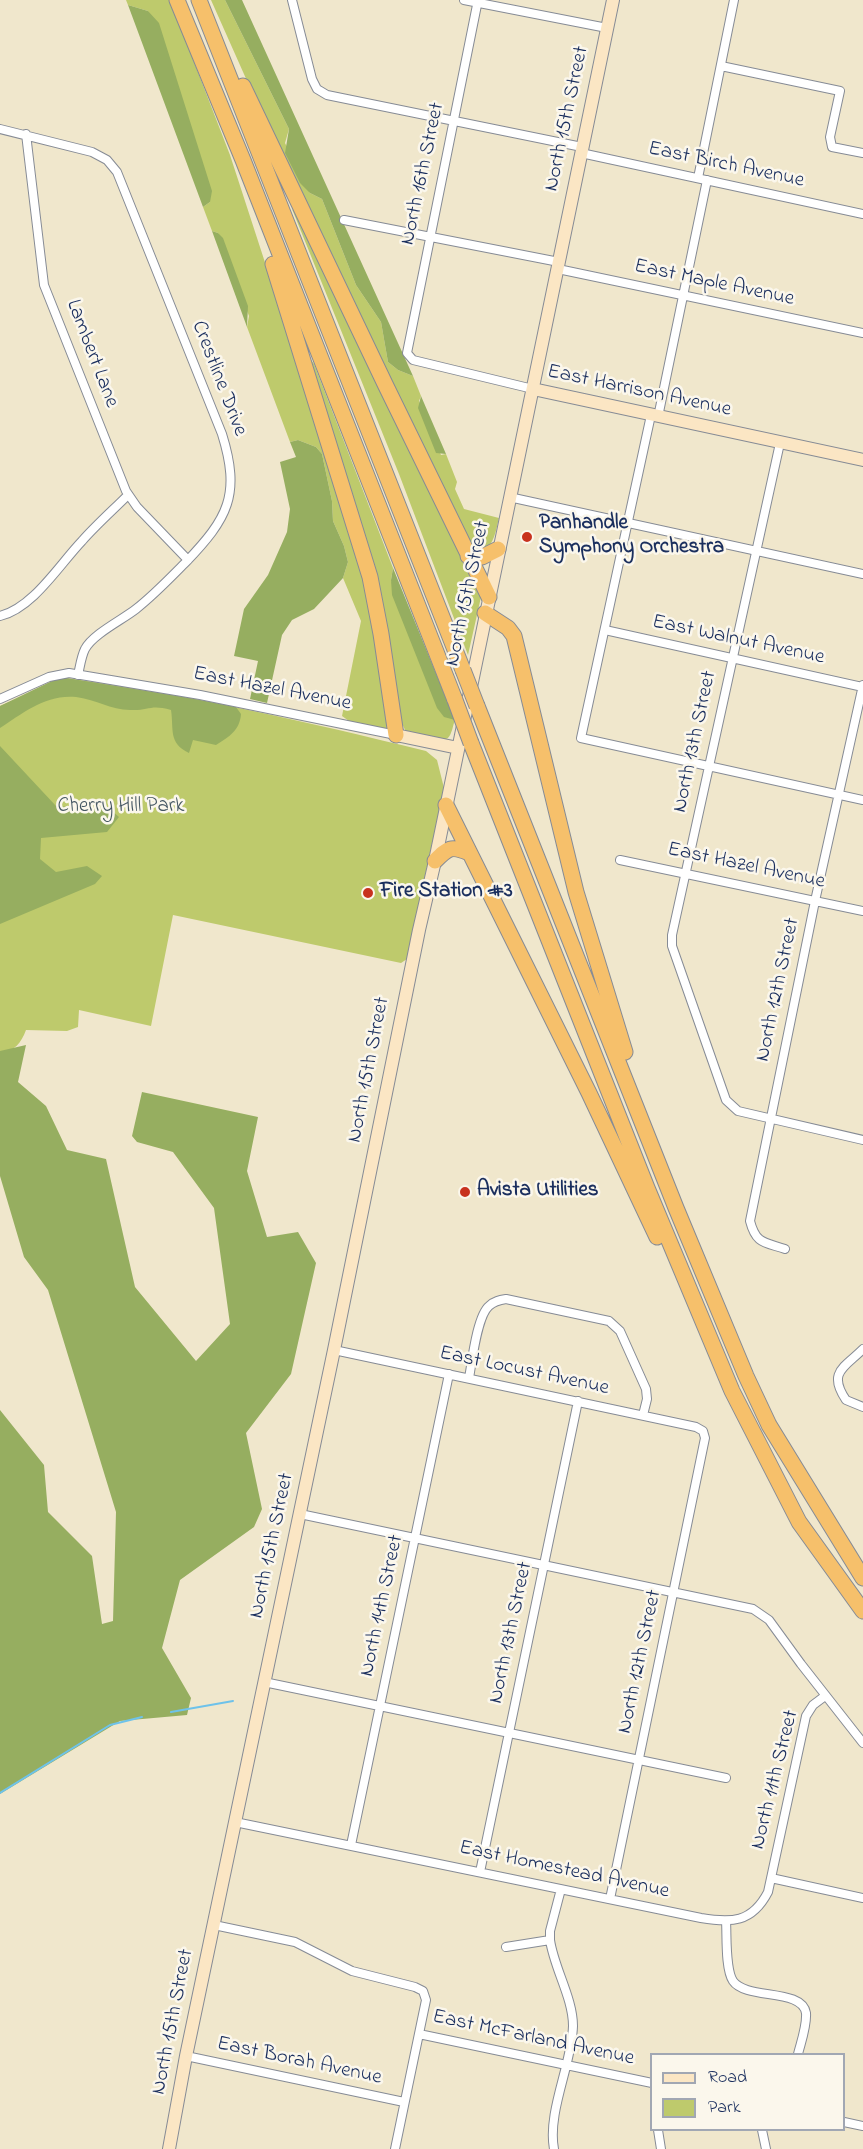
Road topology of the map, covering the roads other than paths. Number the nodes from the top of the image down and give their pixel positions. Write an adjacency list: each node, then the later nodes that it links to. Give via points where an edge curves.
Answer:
1 (177, 0): 15 (highway)
2 (200, 0): 33 (highway); 57 (highway, bridge)
3 (292, 0): 10 (street, East Birch Avenue, via 317,89 327,95)
4 (464, 0): 7 (street)
5 (613, 0): 8 (main road, North 15th Street)
6 (734, 0): 9 (street)
7 (478, 1): 8 (street); 10 (street, North 16th Street)
8 (607, 28): 13 (main road, North 15th Street)
9 (721, 66): 14 (street, via 840,91 830,137 832,147); 16 (street)
10 (453, 122): 13 (street, East Birch Avenue); 19 (street, North 16th Street)
11 (0, 129): 12 (street, Crestline Drive)
12 (26, 134): 28 (street, Lambert Lane, via 44,285); 34 (street, Crestline Drive, via 99,155 117,172 222,434 230,464 228,505 215,530)
13 (582, 150): 16 (street, East Birch Avenue); 20 (main road, North 15th Street)
14 (863, 153)
15 (243, 160): 44 (highway, via 370,577); 45 (highway, bridge, via 454,700)
16 (703, 179): 17 (street, East Birch Avenue); 21 (street)
17 (863, 214)
18 (344, 220): 19 (street, East Maple Avenue)
19 (430, 237): 20 (street, East Maple Avenue); 23 (street, North 16th Street)
20 (558, 266): 21 (street, East Maple Avenue); 24 (main road, North 15th Street)
21 (684, 295): 22 (street, East Maple Avenue); 25 (street)
22 (863, 333)
23 (408, 356): 24 (street, East Harrison Avenue)
24 (533, 389): 25 (main road, East Harrison Avenue); 29 (main road, North 15th Street)
25 (655, 416): 26 (main road, East Harrison Avenue); 30 (street)
26 (780, 443): 27 (main road, East Harrison Avenue); 32 (street, North 13th Street)
27 (863, 460)
28 (128, 495): 34 (street, Lambert Lane); 38 (street, via 27,602)
29 (509, 498): 30 (street); 31 (main road, North 15th Street)
30 (628, 523): 32 (street); 39 (street)
31 (498, 549): 33 (highway, via 482,557); 36 (main road, North 15th Street)
32 (757, 551): 35 (street); 40 (street, North 13th Street)
33 (468, 556): 36 (highway)
34 (188, 560): 41 (street, Crestline Drive, via 136,609 89,642)
35 (863, 574)
36 (489, 597): 37 (main road, North 15th Street)
37 (485, 613): 45 (main road, North 15th Street); 57 (highway, via 514,636 576,892)
38 (0, 616)
39 (605, 630): 40 (street, East Walnut Avenue); 46 (street, via 581,738)
40 (733, 658): 42 (street, East Walnut Avenue); 46 (street, North 13th Street)
41 (78, 675): 43 (street, East Hazel Avenue, via 49,677); 44 (street, East Hazel Avenue)
42 (863, 686): 47 (street, North 12th Street)
43 (0, 699)
44 (396, 735): 45 (main road, East Hazel Avenue)
45 (465, 746): 49 (main road, North 15th Street); 60 (highway)
46 (710, 766): 47 (street); 53 (street, North 13th Street)
47 (839, 794): 48 (street); 54 (street, North 12th Street)
48 (863, 800)
49 (446, 805): 50 (highway); 52 (main road, North 15th Street)
50 (469, 853): 52 (highway, via 449,849); 60 (highway)
51 (620, 860): 53 (street, East Hazel Avenue)
52 (435, 861): 62 (main road, North 15th Street)
53 (686, 874): 54 (street, East Hazel Avenue); 56 (street, North 13th Street, via 672,946 715,1073 726,1100 738,1111)
54 (815, 901): 55 (street, East Hazel Avenue); 56 (street, North 12th Street)
55 (863, 911)
56 (771, 1120): 58 (street, North 13th Street); 59 (street, North 12th Street, via 750,1221 754,1236)
57 (645, 1130): 72 (highway, via 769,1425)
58 (863, 1140)
59 (785, 1249)
60 (707, 1334): 74 (highway, via 799,1522)
61 (863, 1349): 66 (street, via 845,1362 838,1379 846,1400)
62 (334, 1350): 63 (street, East Locust Avenue); 69 (main road, North 15th Street)
63 (449, 1374): 64 (street, East Locust Avenue); 70 (street, North 14th Street)
64 (469, 1378): 65 (street, East Locust Avenue); 67 (street, via 482,1317 491,1304 506,1299 614,1324 646,1389)
65 (578, 1401): 67 (street, East Locust Avenue); 71 (street, North 13th Street)
66 (863, 1407)
67 (643, 1415): 68 (street, East Locust Avenue, via 696,1427)
68 (704, 1434): 73 (street, North 12th Street)
69 (300, 1514): 70 (street); 75 (main road, North 15th Street)
70 (415, 1538): 71 (street); 77 (street, North 14th Street)
71 (544, 1565): 73 (street); 78 (street, North 13th Street)
72 (863, 1578)
73 (674, 1592): 76 (street, via 762,1614); 80 (street, North 12th Street)
74 (863, 1611)
75 (264, 1682): 77 (street); 82 (main road, North 15th Street)
76 (825, 1696): 79 (street); 85 (street, North 11th Street, via 806,1716)
77 (380, 1706): 78 (street); 83 (street, North 14th Street)
78 (509, 1733): 80 (street); 84 (street, North 13th Street)
79 (863, 1743)
80 (639, 1760): 81 (street); 88 (street, North 12th Street)
81 (726, 1778)
82 (235, 1822): 83 (street, East Homestead Avenue); 90 (main road, North 15th Street)
83 (351, 1845): 84 (street, East Homestead Avenue)
84 (480, 1872): 86 (street, East Homestead Avenue)
85 (771, 1878): 87 (street); 89 (street, East Homestead Avenue, via 760,1906 747,1917)
86 (561, 1888): 88 (street, East Homestead Avenue); 91 (street)
87 (863, 1898)
88 (610, 1899): 89 (street, East Homestead Avenue)
89 (726, 1921): 94 (street, via 730,1975 735,1984 796,2000 805,2009)
90 (214, 1925): 93 (street, East McFarland Avenue, via 295,1942 352,1971 421,1988 426,2000); 95 (main road, North 15th Street)
91 (550, 1940): 92 (street); 96 (street, via 573,2021)
92 (506, 1947)
93 (419, 2034): 96 (street, East McFarland Avenue); 98 (street)
94 (798, 2053)
95 (186, 2056): 98 (street, East Borah Avenue); 103 (main road, North 15th Street)
96 (566, 2065): 97 (street, East McFarland Avenue); 105 (street, via 553,2129)
97 (650, 2083)
98 (404, 2103): 104 (street)
99 (845, 2122): 100 (street)
100 (863, 2126)
101 (658, 2131): 106 (street)
102 (762, 2131): 107 (street)
103 (169, 2149)
104 (395, 2149)
105 (554, 2149)
106 (661, 2149)
107 (766, 2149)

